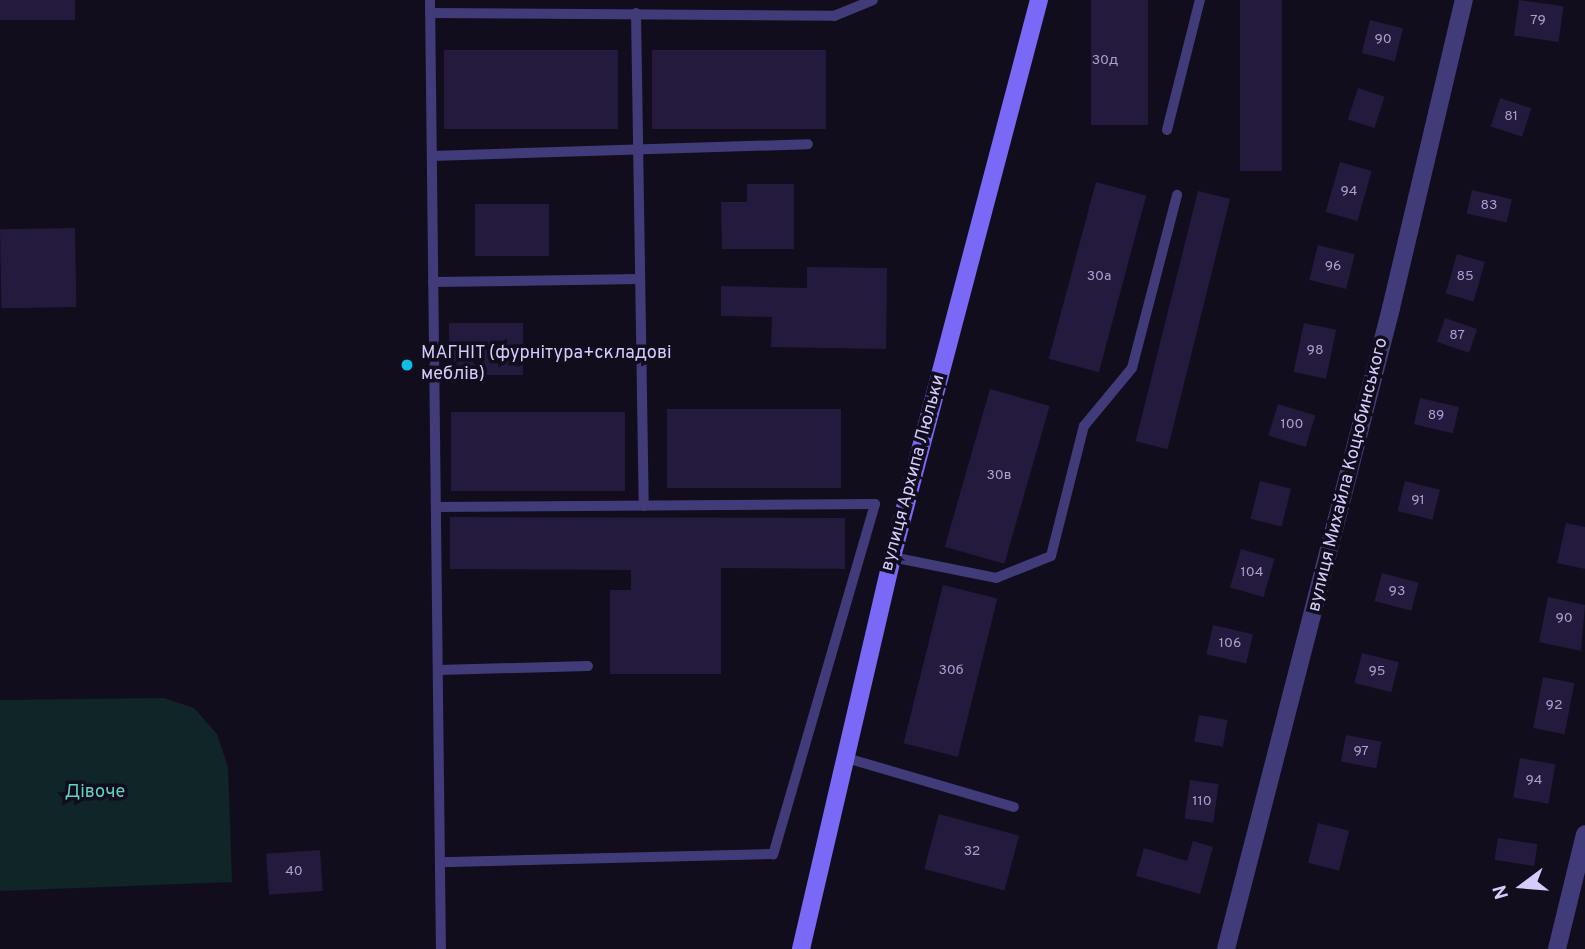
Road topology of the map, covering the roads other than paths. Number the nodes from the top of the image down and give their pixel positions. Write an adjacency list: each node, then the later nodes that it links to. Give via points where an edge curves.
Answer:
1 (430, 0): 6 (lane)
2 (873, 0): 7 (lane, via 834,16)
3 (1039, 0): 17 (street, вулиця Архипа Люльки)
4 (1200, 0): 8 (lane)
5 (1464, 0): 26 (street, вулиця Михайла Коцюбинського, via 1391,308)
6 (430, 13): 7 (lane); 11 (lane)
7 (636, 13): 10 (lane)
8 (1167, 130)
9 (808, 144): 10 (lane)
10 (638, 149): 11 (lane); 13 (lane)
11 (432, 156): 14 (lane)
12 (1177, 195): 17 (lane, via 1132,368 1084,426 1051,556 996,579)
13 (640, 279): 14 (lane); 15 (lane)
14 (433, 282): 16 (lane)
15 (644, 506): 16 (lane); 23 (lane, via 875,504 773,853)
16 (436, 507): 19 (lane)
17 (892, 557): 20 (street, вулиця Архипа Люльки)
18 (588, 666): 19 (lane)
19 (438, 670): 23 (lane)
20 (842, 757): 21 (lane); 25 (street, вулиця Архипа Люльки)
21 (1014, 807)
22 (1585, 834): 27 (street)
23 (440, 862): 24 (lane)
24 (442, 949)
25 (801, 949)
26 (1226, 949)
27 (1557, 949)

